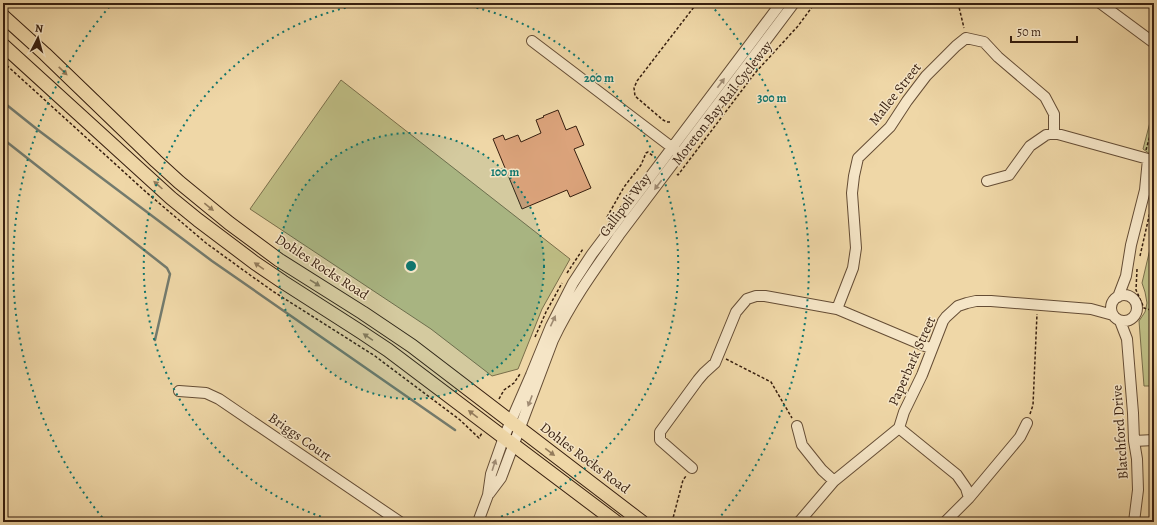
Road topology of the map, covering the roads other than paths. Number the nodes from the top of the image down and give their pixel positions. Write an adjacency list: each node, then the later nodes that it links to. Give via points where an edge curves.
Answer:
1 (781, 3): 9 (street, Gallipoli Way, one-way to 1)
2 (794, 3): 10 (street, Gallipoli Way)
3 (1100, 3): 6 (street)
4 (3, 16): 23 (main road, Dohles Rocks Road, one-way to 23, via 205,204 279,260 412,346)
5 (532, 41): 9 (street)
6 (1154, 43)
7 (3, 45): 27 (main road, one-way to 7, via 388,350 277,278 204,224 171,198)
8 (1054, 133): 11 (street, via 1046,135 1030,146 1008,175); 12 (street, via 1148,159 1145,190); 15 (street, Mallee Street, via 1054,114 1045,97 984,42 966,38 956,46 926,76 890,127 858,158 852,193 856,248 853,268)
9 (672, 147): 10 (street); 23 (street, Gallipoli Way, one-way to 9, via 551,326 573,283)
10 (681, 154): 23 (street, Gallipoli Way, one-way to 23, via 572,303)
11 (987, 181)
12 (1126, 276): 13 (street); 14 (street)
13 (1131, 297): 14 (street); 18 (street, via 1137,306)
14 (1116, 299): 16 (street, Paperbark Street); 17 (street, via 1111,308)
15 (837, 308): 20 (street); 29 (street, via 765,296 746,299 736,312 715,363 701,377 660,432 660,440)
16 (1091, 309): 17 (street, Paperbark Street, via 1106,312); 20 (street, Paperbark Street, via 976,301 967,303 951,311 943,321)
17 (1116, 318): 18 (street, via 1126,321); 19 (street, Blatchford Drive)
18 (1132, 319): 19 (street, Blatchford Drive)
19 (1127, 340): 28 (street, Blatchford Drive)
20 (932, 349): 25 (street, Paperbark Street)
21 (179, 391): 32 (street, Briggs Court, via 206,393 219,399)
22 (1027, 423): 31 (street, via 1020,437)
23 (515, 424): 27 (street, Gallipoli Way); 35 (main road, Dohles Rocks Road, one-way to 35)
24 (797, 426): 30 (street, via 802,445)
25 (899, 428): 30 (street, Paperbark Street); 31 (street, via 957,476 966,488)
26 (1154, 440): 28 (street)
27 (509, 441): 33 (street, Gallipoli Way, via 491,474 488,495); 34 (main road)
28 (1134, 441): 38 (street, Blatchford Drive, via 1138,474)
29 (692, 468)
30 (834, 481): 36 (street, Paperbark Street)
31 (969, 498): 37 (street)
32 (400, 522)
33 (478, 522)
34 (616, 522)
35 (642, 522)
36 (799, 522)
37 (945, 522)
38 (1134, 522)

